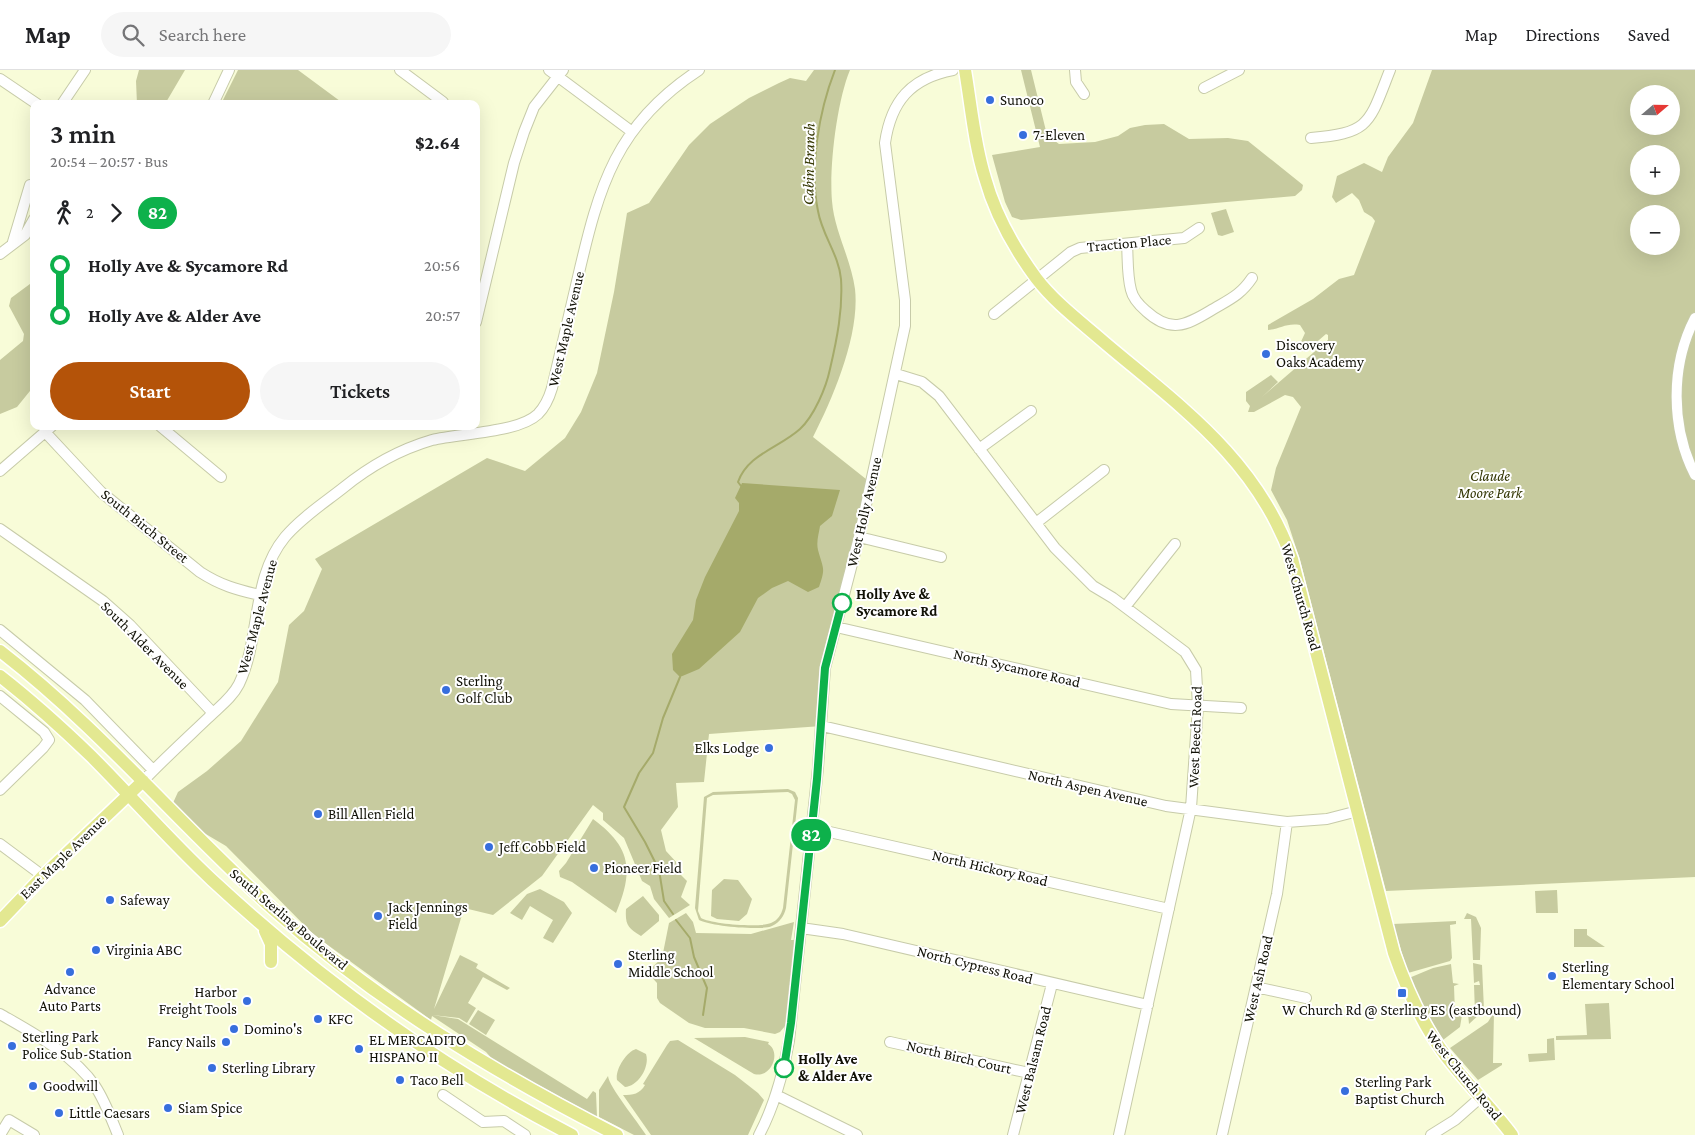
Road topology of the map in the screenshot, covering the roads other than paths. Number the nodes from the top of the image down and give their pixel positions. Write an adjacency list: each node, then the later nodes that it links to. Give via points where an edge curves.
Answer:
1 (85, 70): 13 (street)
2 (229, 70): 19 (street)
3 (400, 70): 20 (street)
4 (549, 70): 11 (street)
5 (699, 70): 21 (street, West Maple Avenue, via 659,102)
6 (953, 70): 34 (street, West Holly Avenue, via 925,78 914,85 897,104 888,124 885,143 905,300 905,326)
7 (965, 70): 30 (main road, West Church Road, via 984,176 1005,228)
8 (1074, 70): 15 (street, via 1076,82)
9 (1239, 70): 14 (street)
10 (1390, 70): 22 (street, via 1374,111 1362,127 1341,136)
11 (560, 73): 21 (street); 31 (street, via 534,107 524,132)
12 (0, 79): 16 (street)
13 (75, 87): 17 (street); 18 (street)
14 (1204, 88)
15 (1084, 94)
16 (31, 100)
17 (65, 100)
18 (74, 100)
19 (214, 100)
20 (440, 100)
21 (631, 132): 36 (street, West Maple Avenue, via 606,176 590,222 547,403 526,422 508,428)
22 (1311, 138)
23 (30, 186): 26 (street)
24 (30, 227): 26 (street, via 26,235)
25 (1199, 228): 27 (street, Traction Place, via 1184,238)
26 (13, 242): 28 (street)
27 (1127, 244): 29 (street, via 1134,298 1157,321 1168,325 1189,323 1243,291); 30 (street, Traction Place, via 1080,248)
28 (0, 254)
29 (1252, 278)
30 (1038, 280): 32 (street, Traction Place); 66 (main road, West Church Road, via 1070,313 1210,433 1245,471 1269,506 1292,559)
31 (480, 305)
32 (994, 314)
33 (1695, 318): 43 (street, via 1683,351 1676,401 1681,436)
34 (896, 374): 40 (street, West Beech Road, via 922,382 939,396); 47 (street, West Holly Avenue)
35 (1031, 411): 40 (street)
36 (480, 429)
37 (49, 430): 42 (street); 50 (street, South Birch Street, via 101,492 200,572 217,583)
38 (165, 430): 44 (street)
39 (465, 430): 50 (street, West Maple Avenue, via 398,452 353,480 284,538 267,571)
40 (979, 449): 45 (street, West Beech Road)
41 (1104, 470): 45 (street)
42 (0, 471)
43 (1695, 475)
44 (221, 477)
45 (1036, 523): 51 (street, West Beech Road, via 1055,548 1093,586)
46 (0, 530): 59 (street, South Alder Avenue, via 102,601 130,625)
47 (859, 537): 49 (street); 52 (street, West Holly Avenue)
48 (1174, 544): 51 (street)
49 (941, 557)
50 (260, 595): 59 (street, West Maple Avenue, via 239,683)
51 (1125, 607): 57 (street, West Beech Road, via 1185,652 1196,670)
52 (836, 627): 57 (street, North Sycamore Road, via 1171,704); 60 (street, West Holly Avenue, via 825,668)
53 (0, 630): 61 (street, via 85,700)
54 (0, 651): 62 (main road, South Sterling Boulevard, via 48,689)
55 (0, 676): 64 (main road, South Sterling Boulevard, via 64,730)
56 (0, 696): 63 (street, via 44,732 49,740)
57 (1198, 706): 58 (street, North Sycamore Road); 65 (street, West Beech Road)
58 (1242, 708)
59 (213, 713): 61 (street, West Maple Avenue)
60 (822, 726): 65 (street, North Aspen Avenue, via 1141,801); 68 (street, West Holly Avenue)
61 (154, 770): 62 (street, West Maple Avenue)
62 (143, 781): 64 (main road, West Maple Avenue); 91 (main road, South Sterling Boulevard, via 249,887 355,975 434,1032 494,1069)
63 (0, 790)
64 (128, 794): 70 (main road, East Maple Avenue); 73 (main road, South Sterling Boulevard, via 201,869)
65 (1192, 808): 67 (street, North Aspen Avenue); 71 (street, West Beech Road)
66 (1358, 811): 67 (street, North Aspen Avenue, via 1327,819); 85 (main road, West Church Road, via 1394,953 1412,1001 1446,1057)
67 (1287, 822): 77 (street, West Ash Road, via 1277,894)
68 (812, 828): 71 (street, North Hickory Road); 74 (street, West Holly Avenue)
69 (0, 844): 70 (street)
70 (43, 876): 72 (main road, East Maple Avenue)
71 (1169, 910): 79 (street, West Beech Road)
72 (0, 922)
73 (263, 926): 75 (main road, via 271,944); 90 (main road, South Sterling Boulevard, via 401,1033 481,1085)
74 (801, 928): 76 (street, North Cypress Road, via 843,934); 84 (street, West Holly Avenue, via 789,1041)
75 (271, 962)
76 (1052, 984): 79 (street, North Cypress Road); 82 (street, West Balsam Road)
77 (1256, 987): 78 (street); 96 (street, West Ash Road)
78 (1306, 998)
79 (1148, 1005): 95 (street, West Beech Road)
80 (0, 1014): 88 (street, via 34,1033 83,1072 103,1100)
81 (890, 1042): 82 (street, North Birch Court)
82 (1029, 1073): 94 (street, West Balsam Road)
83 (443, 1095): 89 (street, via 483,1122 504,1121)
84 (776, 1095): 92 (street, West Holly Avenue); 93 (street)
85 (1481, 1097): 97 (street, via 1456,1120); 98 (main road, West Church Road)
86 (0, 1135): 87 (street, via 10,1120)
87 (34, 1135)
88 (118, 1135)
89 (525, 1135)
90 (572, 1135)
91 (617, 1135)
92 (759, 1135)
93 (857, 1135)
94 (1013, 1135)
95 (1119, 1135)
96 (1222, 1135)
97 (1431, 1135)
98 (1512, 1135)

